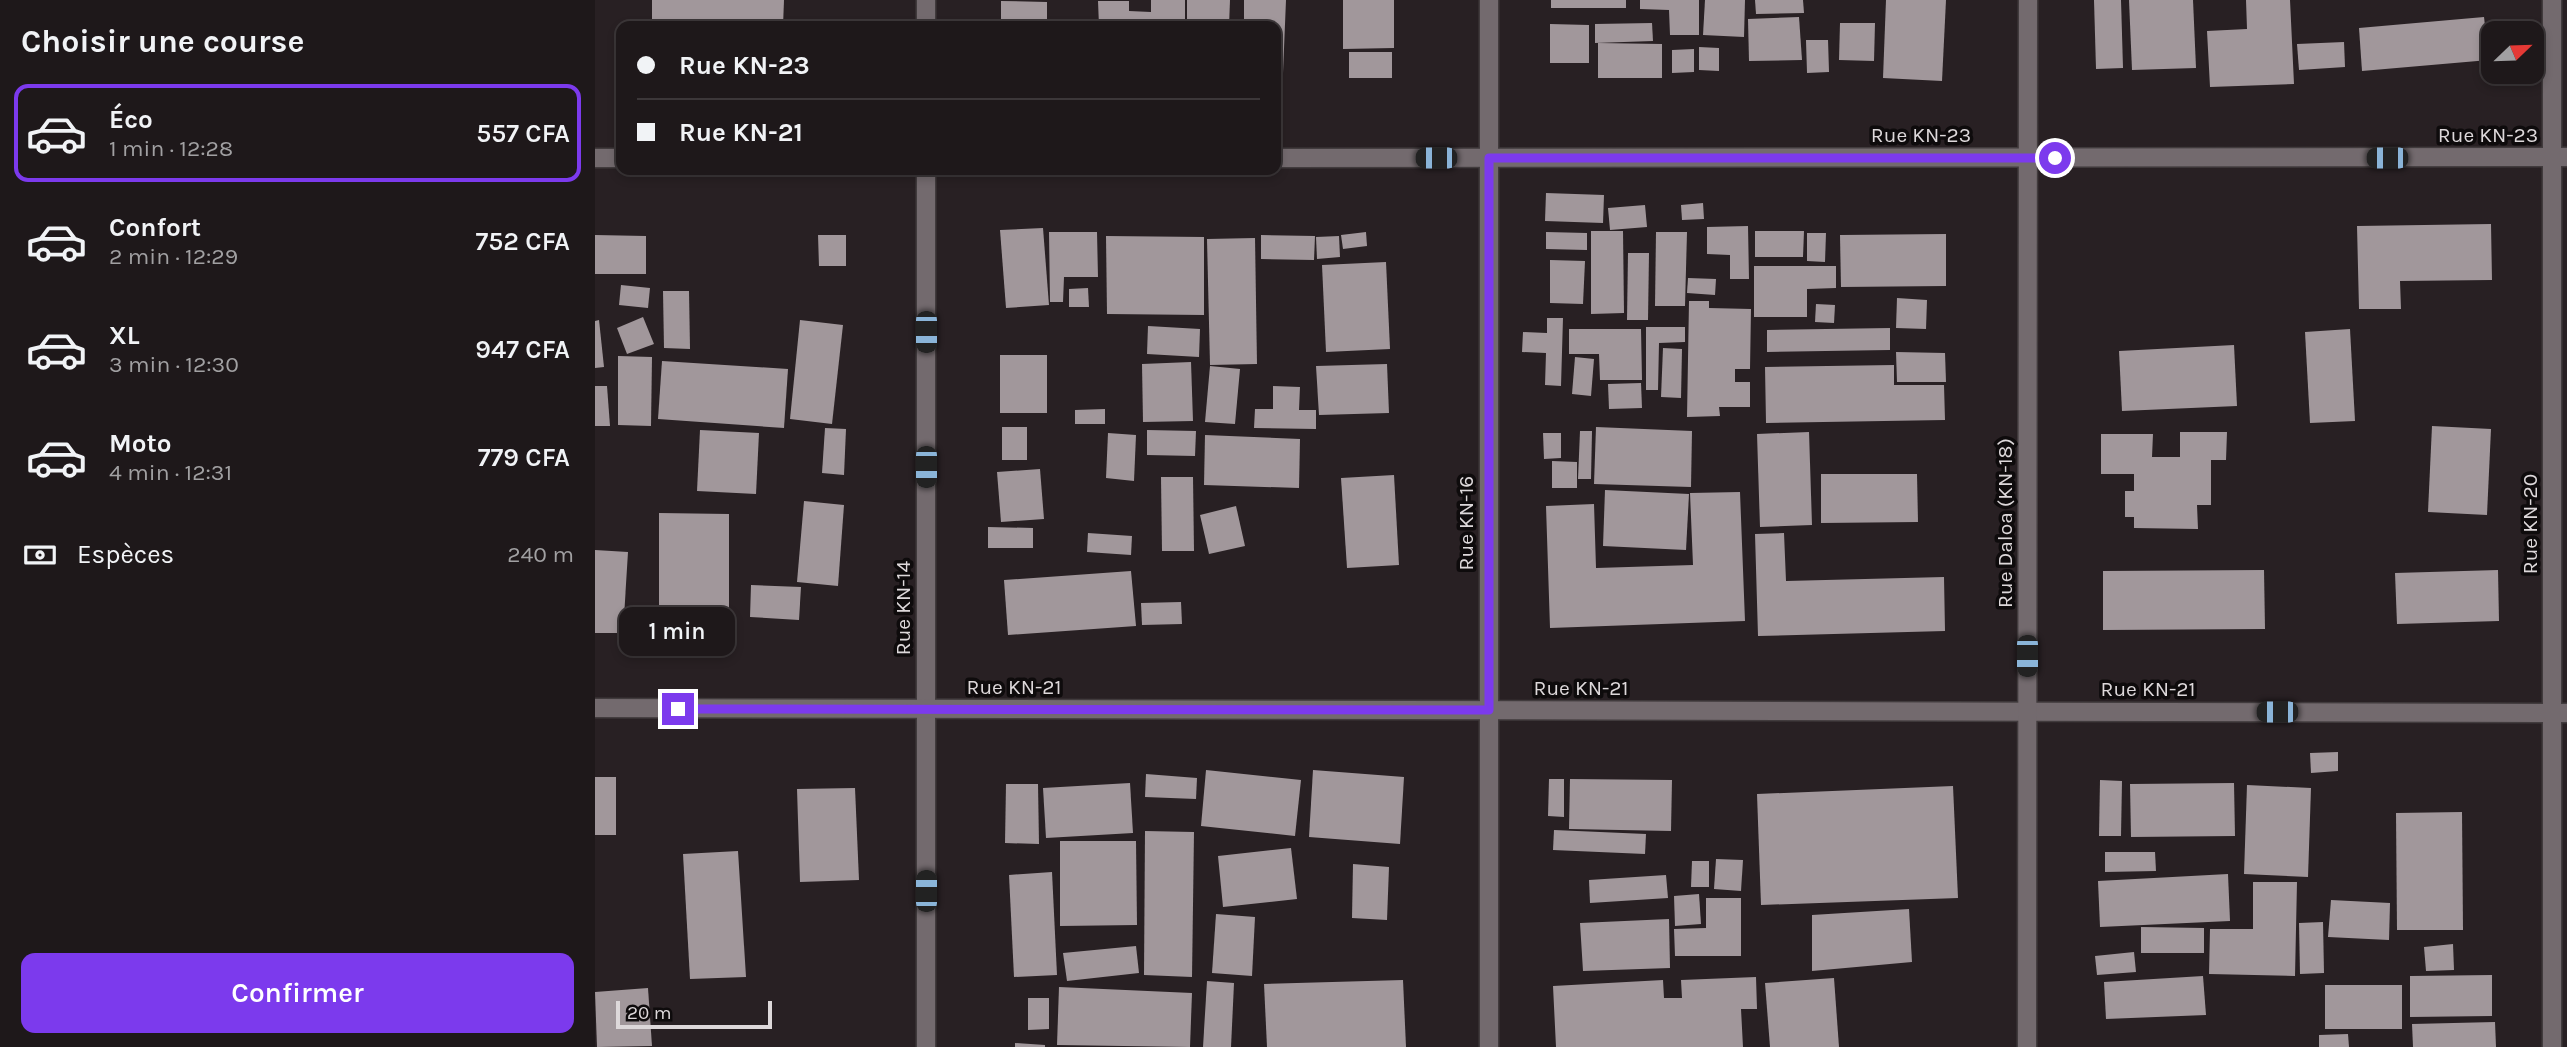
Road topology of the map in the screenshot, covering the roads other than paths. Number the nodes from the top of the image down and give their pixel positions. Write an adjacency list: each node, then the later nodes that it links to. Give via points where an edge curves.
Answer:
1 (926, 0): 5 (street)
2 (1489, 0): 10 (street, Rue KN-16)
3 (2028, 0): 11 (street, Rue Daloa (KN-18))
4 (2552, 0): 6 (street, Rue KN-20)
5 (926, 21)
6 (2560, 157): 11 (street, Rue KN-23); 17 (street, Rue KN-20)
7 (595, 158): 8 (street)
8 (616, 158)
9 (1281, 158): 10 (street, Rue KN-23)
10 (1489, 158): 11 (street, Rue KN-23); 15 (street, Rue KN-16)
11 (2028, 158): 16 (street, Rue Daloa (KN-18))
12 (926, 175): 14 (street, Rue KN-14)
13 (595, 708): 14 (street, Rue KN-21)
14 (926, 709): 15 (street, Rue KN-21); 18 (street, Rue KN-14)
15 (1489, 710): 16 (street, Rue KN-21); 19 (street, Rue KN-16)
16 (2027, 712): 17 (street, Rue KN-21); 20 (street, Rue Daloa (KN-18))
17 (2560, 713): 21 (street, Rue KN-20)
18 (926, 1047)
19 (1489, 1047)
20 (2027, 1047)
21 (2552, 1047)

